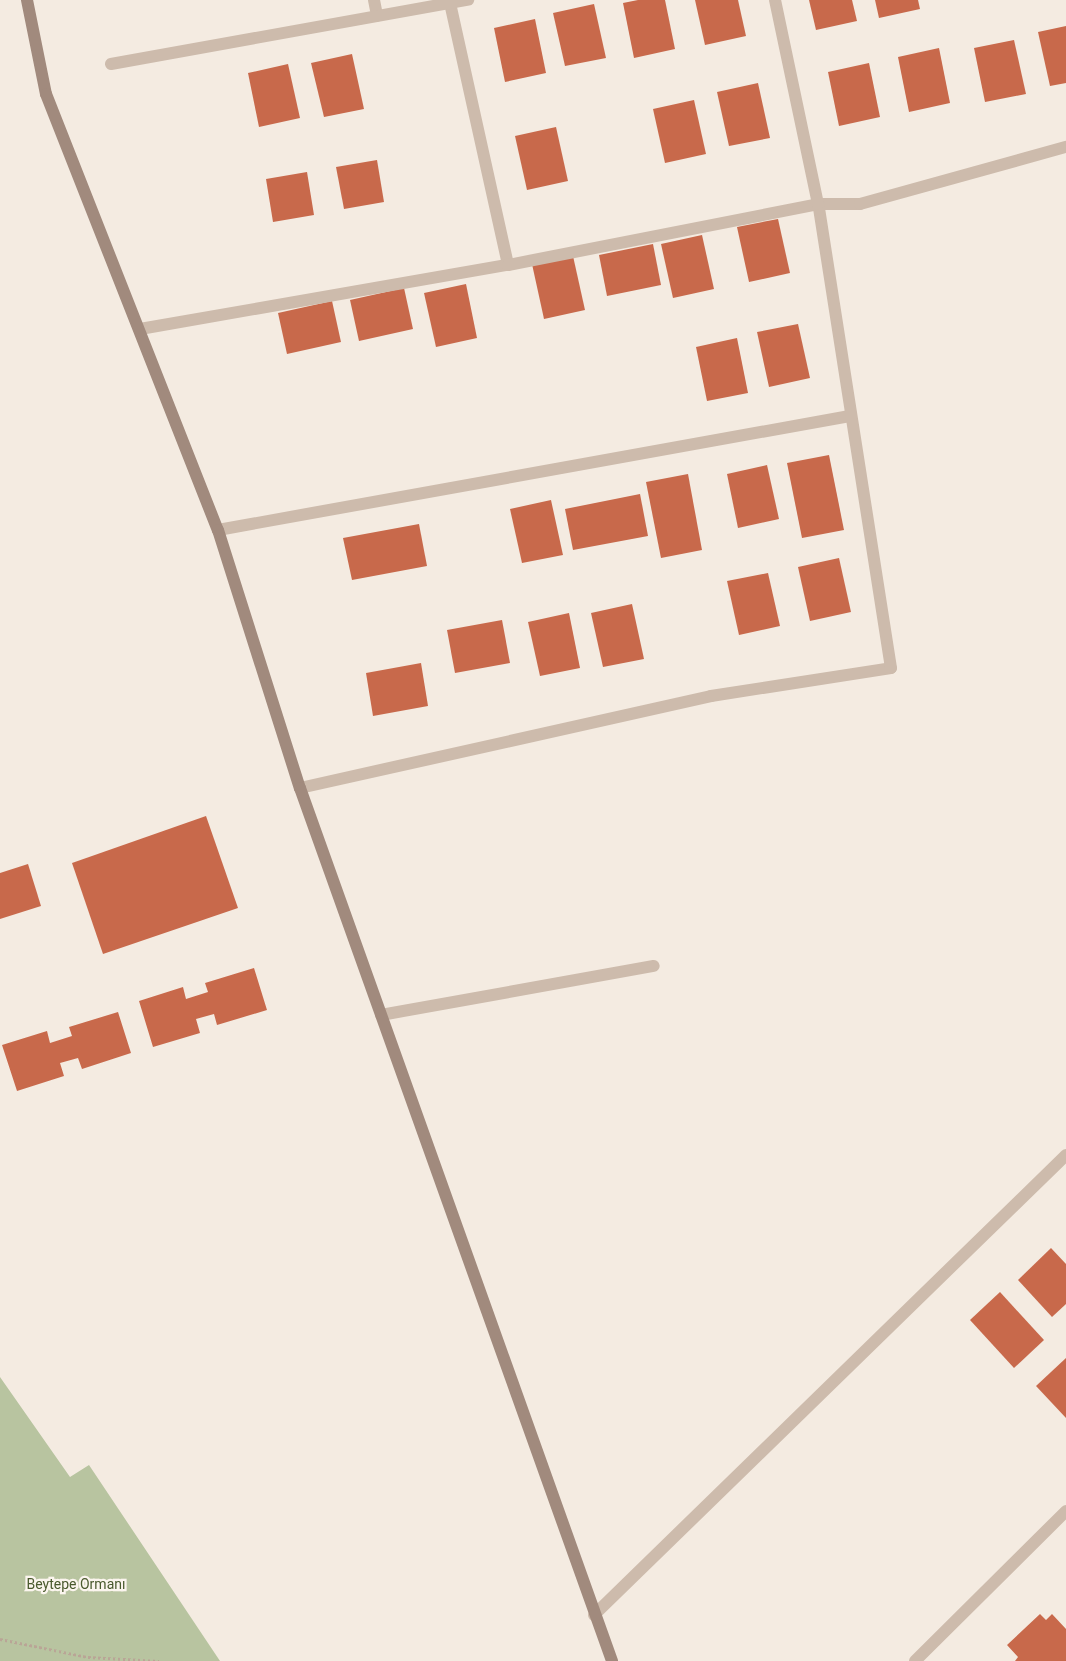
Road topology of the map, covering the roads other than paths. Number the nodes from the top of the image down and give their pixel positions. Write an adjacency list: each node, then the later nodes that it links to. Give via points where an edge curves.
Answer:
1 (27, 0): 11 (street, via 46,94)
2 (374, 0): 6 (street)
3 (468, 0): 5 (street)
4 (775, 0): 9 (street)
5 (450, 3): 6 (street); 10 (street)
6 (376, 16): 7 (street)
7 (111, 64)
8 (1066, 147): 9 (street, via 860,204)
9 (818, 204): 10 (street); 12 (street)
10 (508, 265): 11 (street)
11 (140, 329): 13 (street)
12 (850, 416): 13 (street); 14 (street, via 891,668 711,696)
13 (218, 530): 14 (street)
14 (300, 788): 16 (street)
15 (654, 966): 16 (street)
16 (381, 1015): 19 (street)
17 (1066, 1155): 19 (street)
18 (1066, 1511): 21 (street)
19 (594, 1615): 20 (street)
20 (612, 1661)
21 (914, 1661)

